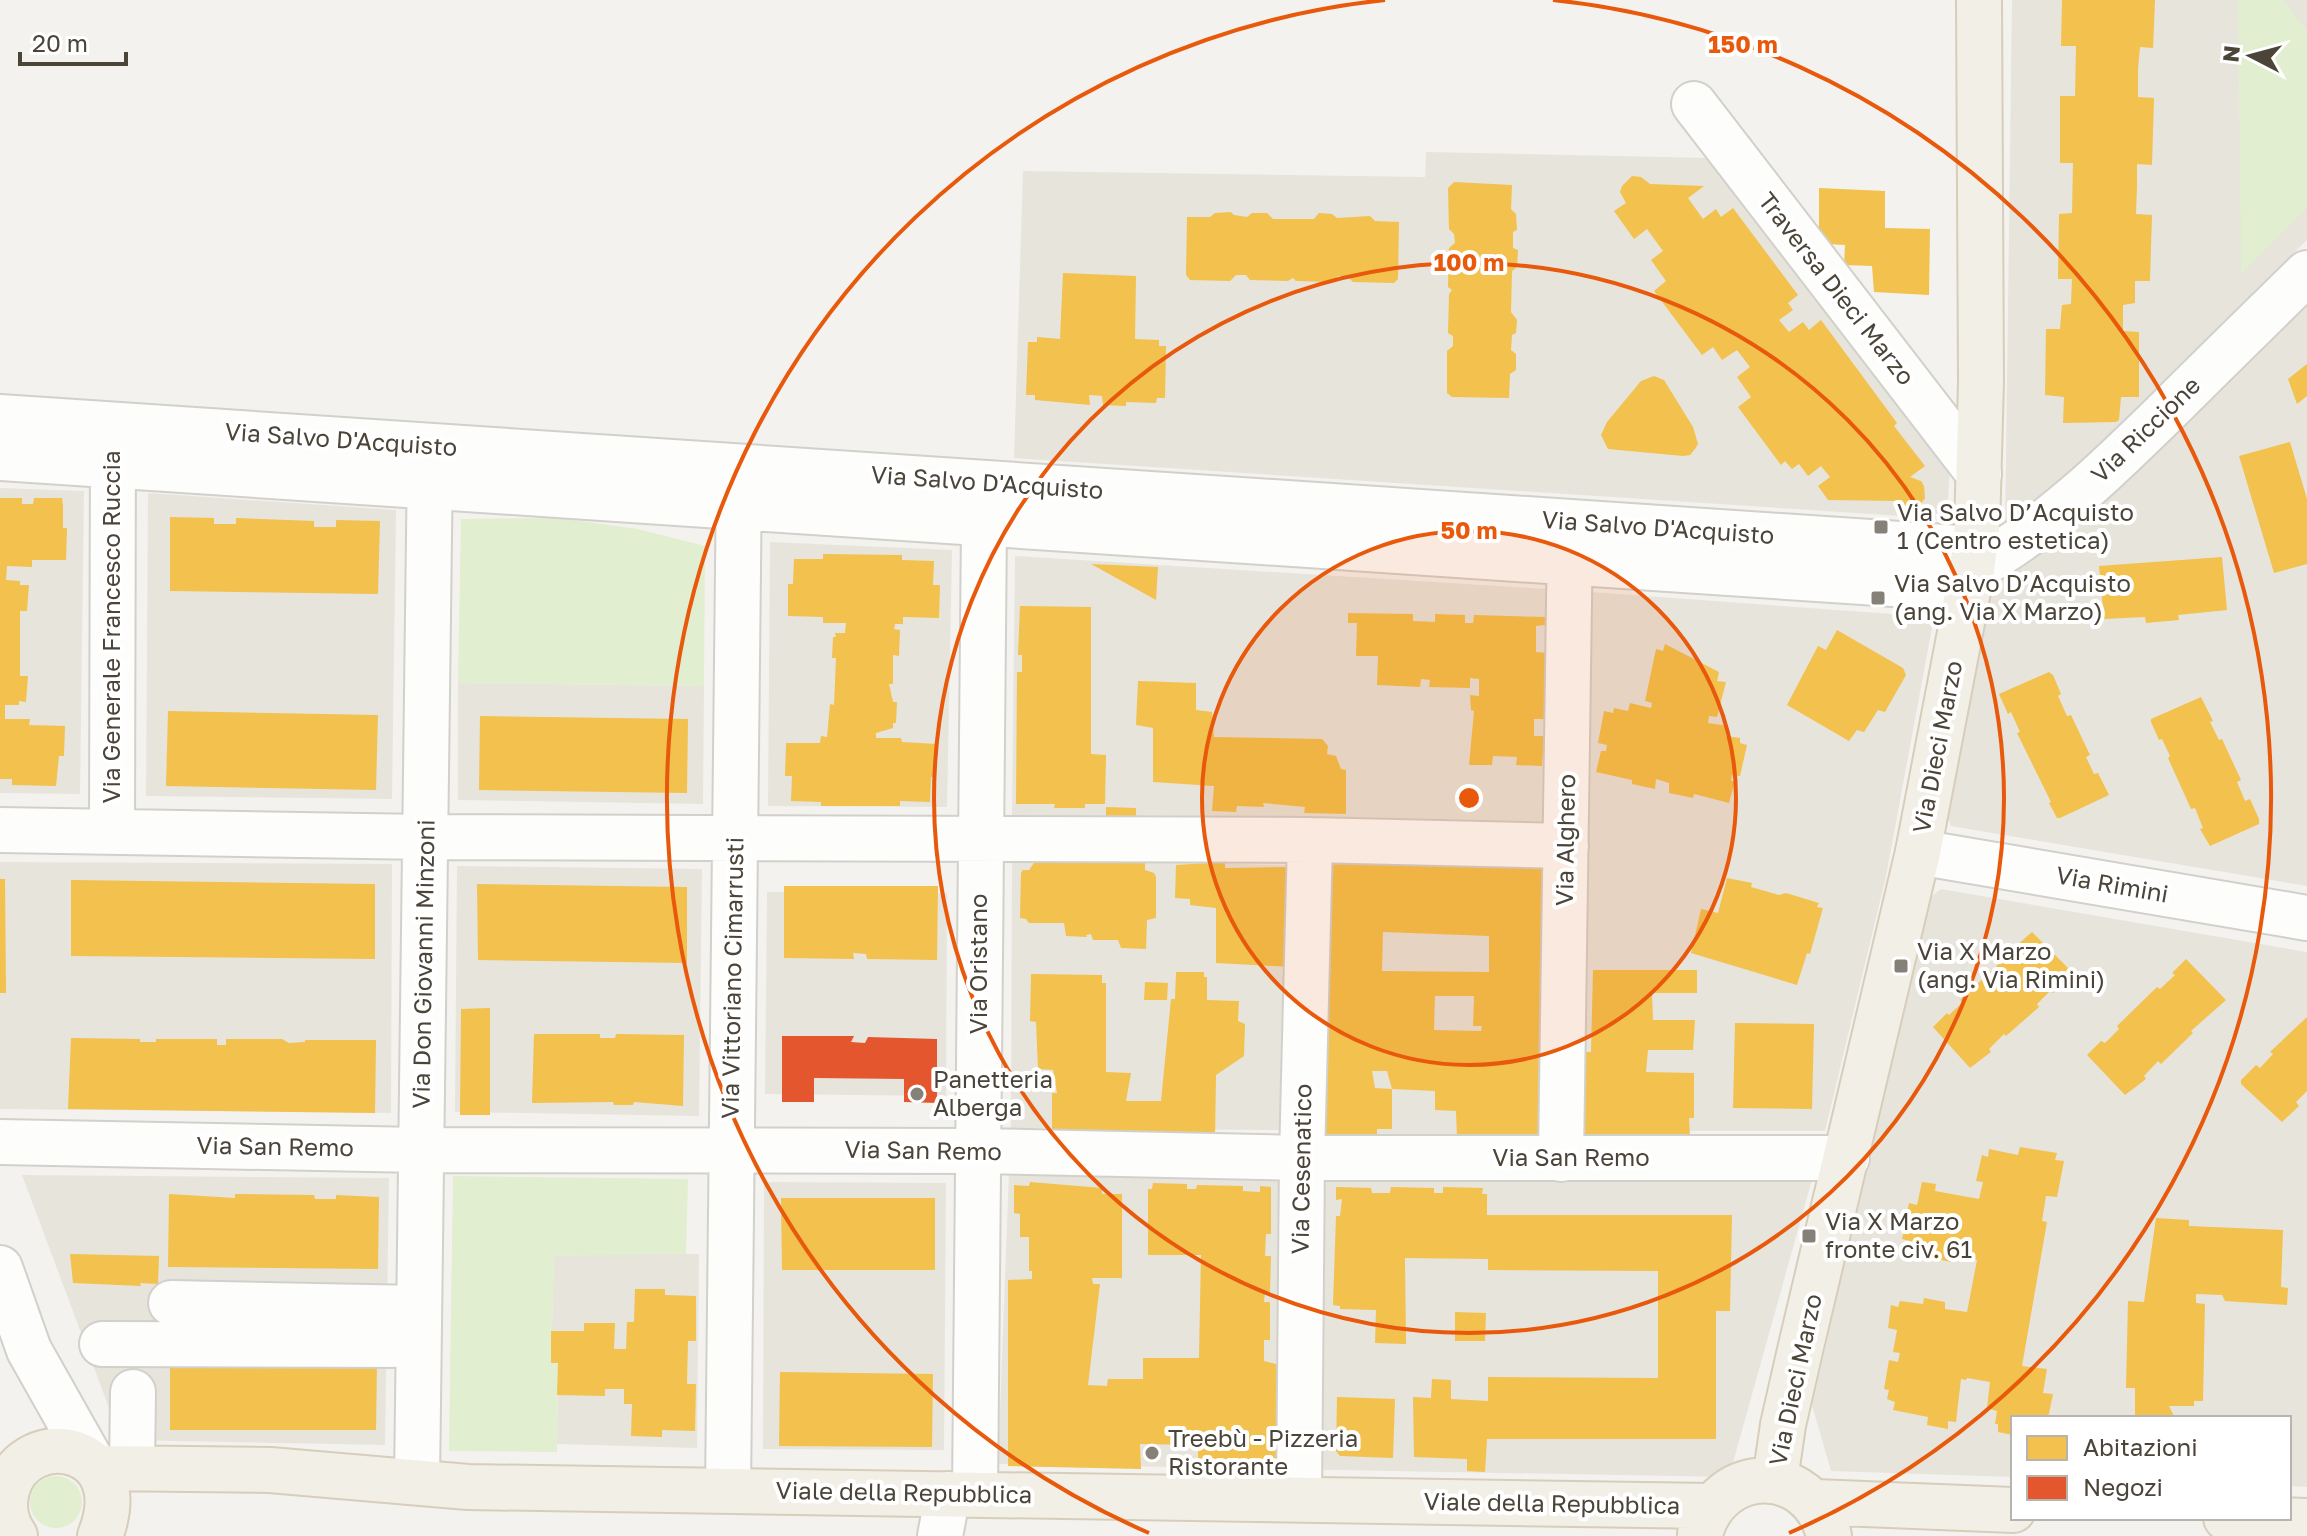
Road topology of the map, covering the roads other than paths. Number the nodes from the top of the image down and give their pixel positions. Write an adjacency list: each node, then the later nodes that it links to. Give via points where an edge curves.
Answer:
1 (1979, 0): 8 (main road, Via Dieci Marzo)
2 (1694, 104): 8 (street, Traversa Dieci Marzo)
3 (2307, 273): 12 (street, Via Riccione, via 2108,469 2043,524)
4 (0, 417): 5 (street, Via Salvo D'Acquisto)
5 (113, 445): 6 (street, Via Salvo D'Acquisto); 7 (street, Via Salvo D'Acquisto); 14 (street, Via Generale Francesco Ruccia)
6 (0, 458)
7 (429, 466): 9 (street, Via Salvo D'Acquisto); 15 (street, Via Don Giovanni Minzoni)
8 (1979, 474): 12 (main road, Via Dieci Marzo)
9 (739, 486): 10 (street, Via Salvo D'Acquisto); 16 (street, Via Vittoriano Cimarrusti)
10 (986, 503): 11 (street, Via Salvo D'Acquisto); 17 (street, Via Oristano)
11 (1570, 542): 12 (street, Via Salvo D'Acquisto); 19 (street, Via Alghero)
12 (1971, 569): 20 (main road, Via Dieci Marzo)
13 (0, 830): 14 (street)
14 (112, 830): 15 (street)
15 (426, 837): 16 (street); 24 (street, Via Don Giovanni Minzoni)
16 (735, 837): 17 (street); 23 (street, Via Vittoriano Cimarrusti)
17 (980, 838): 18 (street); 25 (street, Via Oristano)
18 (1310, 840): 19 (street); 26 (street, Via Cesenatico)
19 (1566, 846): 28 (street, Via Alghero)
20 (1918, 852): 21 (street, Via Rimini); 27 (main road, Via Dieci Marzo)
21 (2307, 918)
22 (0, 1142): 24 (street, Via San Remo)
23 (732, 1149): 24 (street, Via San Remo); 25 (street, Via San Remo); 39 (street, Via Vittoriano Cimarrusti)
24 (420, 1150): 31 (street, Via Don Giovanni Minzoni)
25 (978, 1151): 26 (street, Via San Remo); 41 (street, Via Oristano)
26 (1302, 1158): 28 (street, Via San Remo); 40 (street, Via Cesenatico)
27 (1847, 1158): 28 (street, Via San Remo); 37 (main road, Via Dieci Marzo, via 1783,1425)
28 (1561, 1159)
29 (0, 1268): 33 (street)
30 (174, 1288): 31 (street)
31 (419, 1310): 32 (street); 38 (street, Via Don Giovanni Minzoni)
32 (102, 1344)
33 (29, 1350): 35 (street, via 39,1412); 36 (street)
34 (133, 1392): 36 (street)
35 (17, 1465): 36 (main road, Viale della Repubblica, via 49,1452 69,1452); 47 (main road, via 4,1502)
36 (107, 1466): 38 (main road, Viale della Repubblica, via 270,1470); 48 (main road, via 109,1501)
37 (1775, 1480): 43 (main road, via 1797,1488); 45 (main road, via 1744,1483 1726,1492)
38 (417, 1482): 39 (main road, Viale della Repubblica)
39 (728, 1490): 41 (main road, Viale della Repubblica)
40 (1299, 1499): 41 (main road, Viale della Repubblica); 45 (main road, Viale della Repubblica, via 1663,1508)
41 (954, 1508)
42 (2011, 1510): 43 (main road)
43 (1822, 1519)
44 (2280, 1520): 46 (main road)
45 (1706, 1521)
46 (2307, 1521)
47 (15, 1536)
48 (100, 1536)

